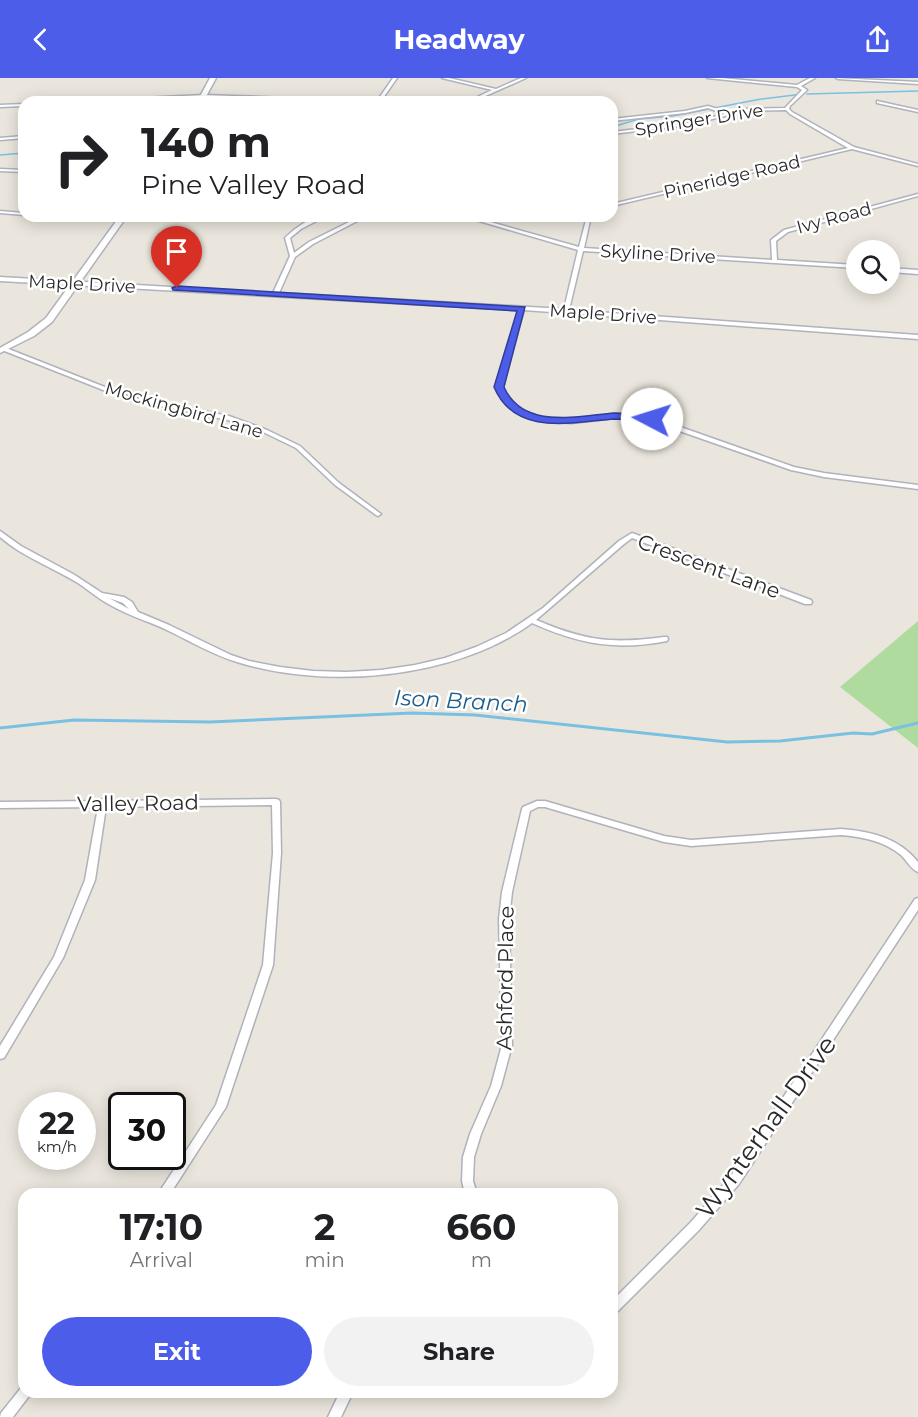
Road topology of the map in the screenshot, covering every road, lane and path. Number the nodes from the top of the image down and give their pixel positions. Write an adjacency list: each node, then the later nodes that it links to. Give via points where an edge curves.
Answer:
1 (213, 78): 11 (street)
2 (395, 78): 12 (street)
3 (444, 78): 10 (street)
4 (524, 78): 10 (street)
5 (709, 78): 9 (street)
6 (813, 78): 9 (street)
7 (838, 78): 8 (street)
8 (918, 83)
9 (798, 86): 17 (street, via 804,88 804,93)
10 (497, 90): 13 (street)
11 (204, 96)
12 (384, 96)
13 (483, 96)
14 (878, 102): 18 (street)
15 (18, 105): 16 (street)
16 (0, 106)
17 (787, 109): 19 (street, Springer Drive); 24 (street)
18 (918, 111)
19 (728, 113): 20 (street, via 708,106); 21 (street, Springer Drive, via 688,124)
20 (618, 119)
21 (618, 132)
22 (18, 138): 23 (street)
23 (0, 139)
24 (852, 148): 25 (street); 29 (street, Pineridge Road)
25 (918, 165)
26 (0, 170): 27 (street)
27 (18, 171)
28 (918, 195): 39 (street, Ivy Road, via 786,231 773,240)
29 (618, 205)
30 (0, 212): 31 (street)
31 (18, 214)
32 (120, 222): 44 (street)
33 (312, 222): 38 (street, via 287,238)
34 (352, 222): 38 (street)
35 (485, 222): 37 (street, Skyline Drive)
36 (587, 222): 37 (street)
37 (580, 249): 39 (street, Skyline Drive); 47 (street)
38 (293, 256): 45 (street)
39 (775, 261): 40 (street, Skyline Drive)
40 (846, 266)
41 (900, 271): 42 (street)
42 (918, 272)
43 (0, 279): 44 (street, Maple Drive)
44 (75, 283): 45 (street, Maple Drive); 50 (street, via 49,320)
45 (276, 293): 46 (street, Maple Drive)
46 (522, 309): 47 (street, Maple Drive); 51 (street, via 499,387 504,400 518,411 561,421 616,416 652,419 793,469)
47 (566, 311): 48 (street, Maple Drive)
48 (915, 337): 49 (street)
49 (918, 344)
50 (2, 350): 52 (street, Mockingbird Lane, via 128,398 229,418 265,431 298,447 337,484)
51 (918, 487)
52 (378, 514)
53 (0, 533): 55 (street, Crescent Lane, via 11,544 118,607 219,653 276,669 326,674 371,672 447,661 511,634)
54 (808, 602): 55 (street, Crescent Lane, via 632,535)
55 (530, 620): 56 (street, via 584,641 631,644)
56 (664, 639)
57 (103, 802): 58 (street, Valley Road); 61 (street, via 90,880 58,958); 62 (street, Valley Road, via 276,802 277,853 268,965 221,1107)
58 (0, 806)
59 (918, 869): 63 (street, Ashford Place, via 900,849 863,834 841,832 691,843 664,839 545,804 531,806 524,815 506,901 507,1045 498,1080 469,1149 466,1176)
60 (918, 902): 64 (street, Wynterhall Drive, via 735,1180)
61 (0, 1055)
62 (168, 1188)
63 (469, 1188)
64 (618, 1303)
65 (20, 1398): 67 (street)
66 (344, 1398): 68 (street)
67 (5, 1417)
68 (334, 1417)

